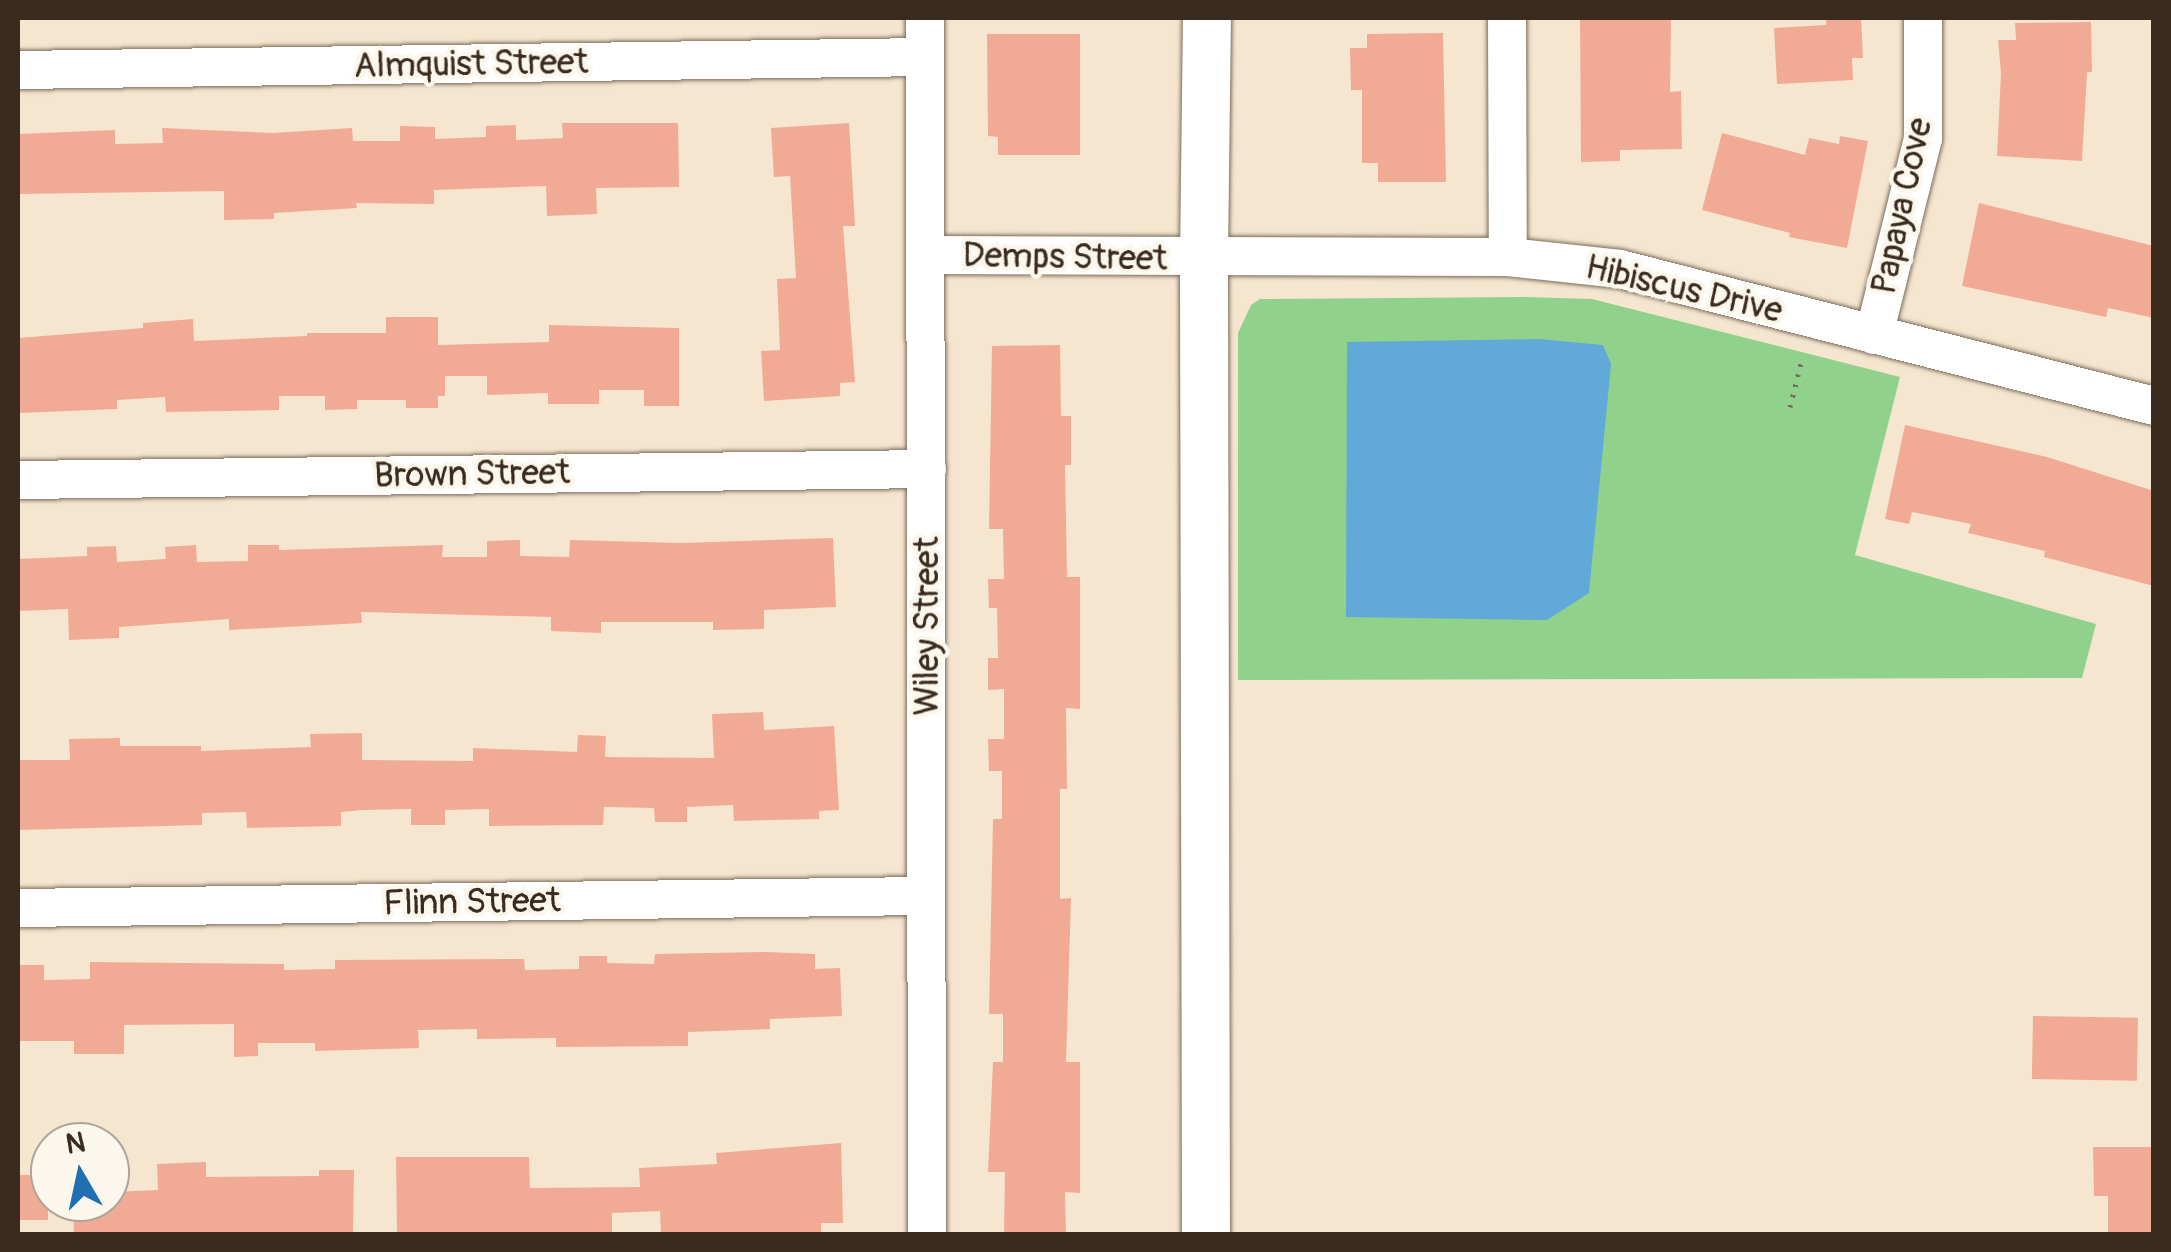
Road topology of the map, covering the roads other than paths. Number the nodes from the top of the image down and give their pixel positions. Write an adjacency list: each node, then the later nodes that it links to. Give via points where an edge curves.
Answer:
1 (925, 18): 5 (street, Wiley Street)
2 (1207, 18): 9 (main road)
3 (1507, 18): 8 (street)
4 (1924, 18): 10 (street, Papaya Cove, via 1923,139)
5 (925, 57): 6 (street, Almquist Street); 7 (street, Wiley Street)
6 (18, 70)
7 (926, 255): 9 (street, Demps Street); 12 (street, Wiley Street)
8 (1508, 257): 9 (street, Hibiscus Drive); 10 (street, Hibiscus Drive, via 1620,269)
9 (1204, 258): 17 (main road)
10 (1874, 335): 11 (street, Hibiscus Drive)
11 (2154, 406)
12 (927, 469): 13 (street, Brown Street); 14 (street, Wiley Street)
13 (18, 480)
14 (926, 896): 15 (street, Flinn Street); 16 (street, Wiley Street)
15 (18, 908)
16 (927, 1234)
17 (1206, 1234)

